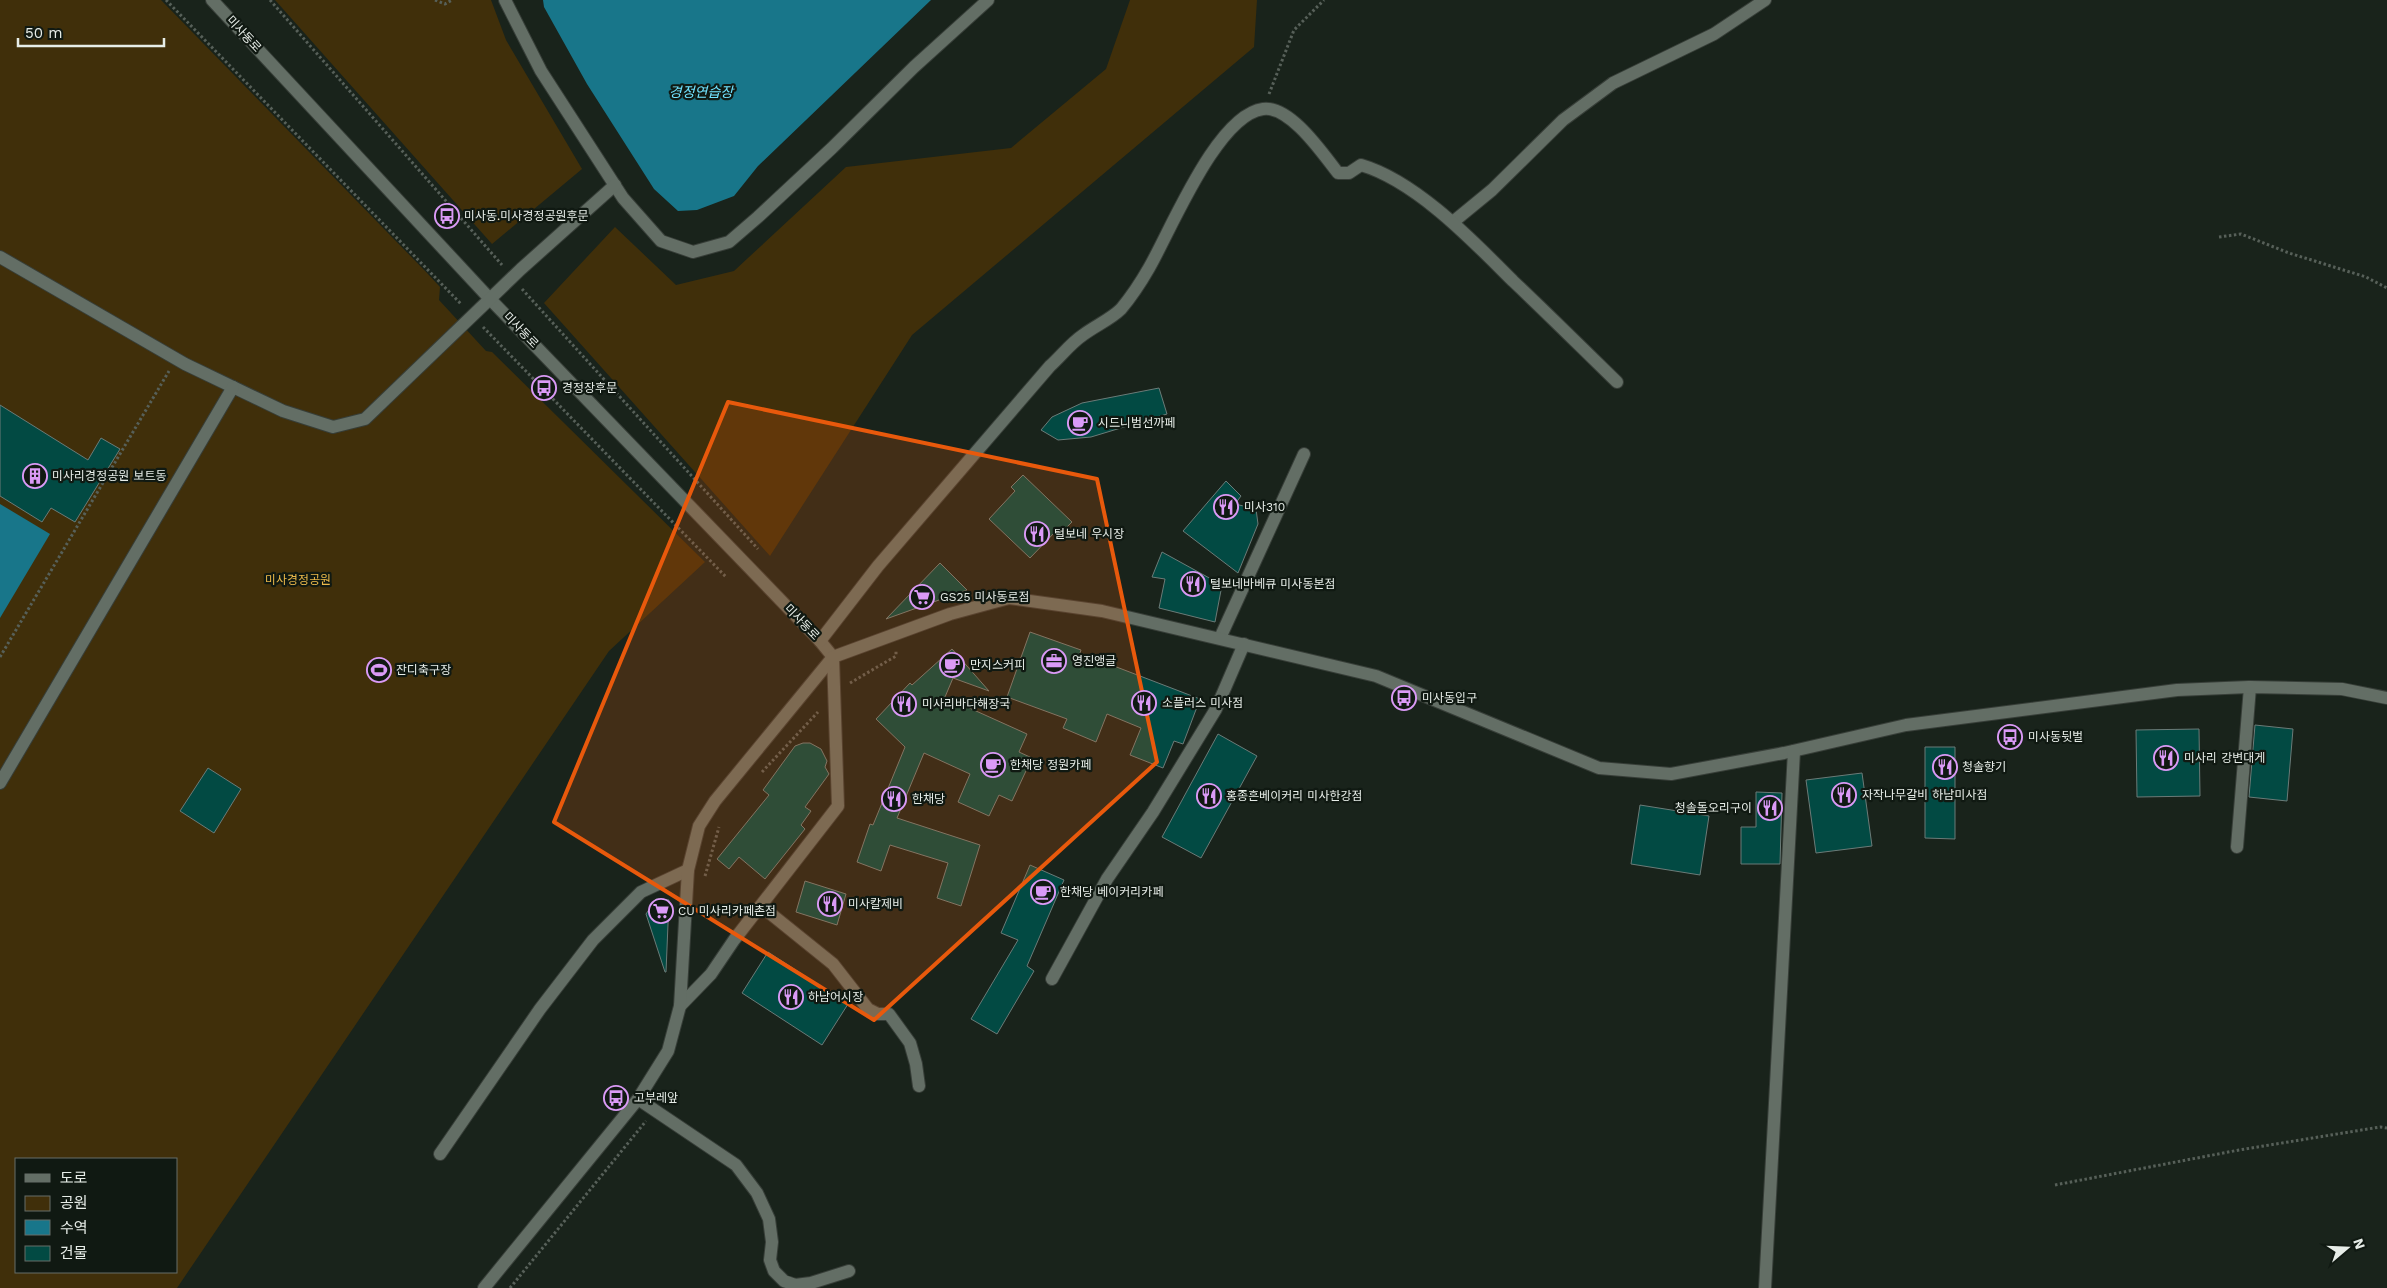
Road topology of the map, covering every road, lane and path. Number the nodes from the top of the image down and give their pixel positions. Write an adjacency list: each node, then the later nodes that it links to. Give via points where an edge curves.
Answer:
1 (166, 0): 16 (path)
2 (212, 0): 15 (street, 미사동로)
3 (435, 0): 4 (path, via 444,4)
4 (452, 0)
5 (505, 0): 10 (street, via 541,71)
6 (988, 0): 10 (street, via 729,242 693,252 661,242)
7 (1324, 0): 9 (path, via 1294,30)
8 (1764, 0): 11 (street, via 1714,34 1613,83 1564,119 1492,190)
9 (1264, 108): 11 (street, via 1280,112 1291,120 1338,173 1349,173 1361,165 1368,167 1388,176); 23 (street, via 1245,115 1226,132 1201,170 1148,270 1120,310 1081,336 1050,366 878,566)
10 (615, 185): 15 (street)
11 (1453, 222): 18 (street)
12 (2219, 237): 14 (path, via 2241,234 2366,277)
13 (0, 257): 19 (street, via 185,364)
14 (2387, 288)
15 (490, 299): 16 (street); 23 (street, 미사동로)
16 (472, 316): 19 (street, via 365,418 333,427 283,411); 21 (path)
17 (171, 368): 25 (path)
18 (1617, 382)
19 (233, 387): 30 (street)
20 (1304, 454): 22 (street)
21 (727, 578)
22 (1220, 638): 24 (street); 26 (street, via 1102,611 1009,598 950,614)
23 (820, 641): 26 (street, 미사동로)
24 (1244, 644): 29 (street, via 1376,676 1599,768 1671,774); 34 (street, via 1216,709 1153,812 1107,879)
25 (0, 657)
26 (833, 657): 32 (street, via 715,801 699,826); 33 (street, via 838,806)
27 (2250, 687): 28 (street, via 2342,689); 29 (street, via 2177,690 1906,725); 31 (street)
28 (2387, 698)
29 (1794, 750): 44 (street)
30 (0, 783)
31 (2238, 847)
32 (688, 870): 35 (street); 39 (street, via 641,892 593,940 540,1009)
33 (761, 906): 35 (street, via 711,974); 36 (street, via 833,964 868,1009 878,1014 889,1014 910,1043)
34 (1052, 979)
35 (680, 1006): 37 (street, via 668,1051)
36 (918, 1086)
37 (638, 1099): 42 (street, via 736,1165 757,1193 769,1219 770,1260 774,1271); 43 (street)
38 (2387, 1128): 40 (path, via 2239,1150)
39 (440, 1154)
40 (2055, 1185)
41 (849, 1271): 42 (street)
42 (796, 1287)
43 (484, 1288)
44 (1765, 1288)

